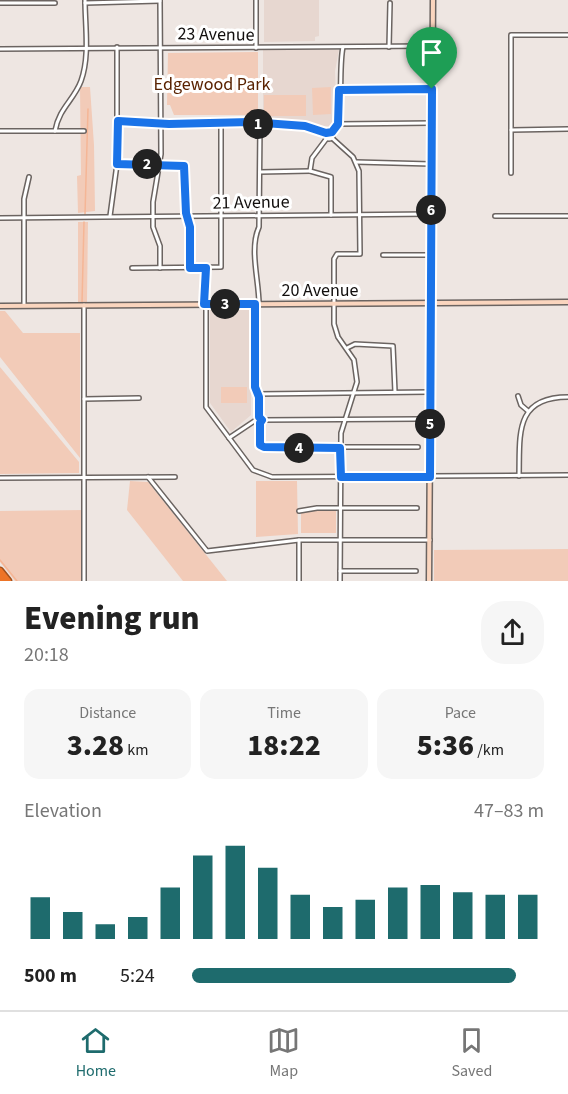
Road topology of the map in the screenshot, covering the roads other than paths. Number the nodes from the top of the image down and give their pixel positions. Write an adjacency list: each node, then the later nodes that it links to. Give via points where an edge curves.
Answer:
1 (256, 0): 15 (street)
2 (432, 0): 11 (main road)
3 (85, 1): 4 (street); 12 (street)
4 (160, 1): 9 (street)
5 (0, 3): 6 (street)
6 (55, 3)
7 (390, 3): 10 (street)
8 (568, 35): 26 (street, via 511,35)
9 (161, 46): 13 (street, 23 Avenue); 15 (street, 23 Avenue); 22 (street)
10 (389, 46): 11 (street, 23 Avenue); 14 (street, 23 Avenue)
11 (432, 46): 17 (main road)
12 (86, 47): 13 (street, 23 Avenue); 16 (street, 23 Avenue); 28 (street, via 81,81 62,109)
13 (117, 47): 19 (street)
14 (343, 47): 15 (street, 23 Avenue); 18 (street)
15 (256, 48)
16 (0, 49)
17 (432, 89): 18 (street); 21 (main road)
18 (339, 90): 24 (street)
19 (118, 121): 22 (street); 35 (street)
20 (221, 122): 22 (street); 23 (street); 51 (street)
21 (432, 123): 24 (street); 37 (main road)
22 (161, 124): 36 (street)
23 (260, 124): 31 (street, via 305,126); 39 (street)
24 (338, 124): 30 (street)
25 (568, 129): 26 (street)
26 (511, 130): 40 (street)
27 (0, 131): 28 (street)
28 (56, 131): 29 (street)
29 (84, 131)
30 (332, 132): 31 (street); 33 (street)
31 (326, 133): 32 (street)
32 (327, 138): 33 (street); 38 (street, via 312,158)
33 (332, 138): 34 (street)
34 (356, 162): 37 (street); 45 (street)
35 (117, 164): 36 (street); 46 (street)
36 (160, 164): 49 (street); 50 (street, via 184,166)
37 (431, 164): 43 (main road)
38 (310, 171): 39 (street); 44 (street, via 331,177)
39 (260, 172): 42 (street)
40 (511, 173)
41 (30, 177): 53 (street)
42 (260, 214): 44 (street, 21 Avenue); 51 (street, 21 Avenue); 64 (street, via 256,235)
43 (431, 214): 45 (street, 21 Avenue); 55 (main road)
44 (331, 215): 45 (street, 21 Avenue)
45 (360, 215): 61 (street, via 360,254 337,254 334,259)
46 (110, 216): 49 (street, 21 Avenue); 53 (street, 21 Avenue)
47 (495, 216): 48 (street)
48 (568, 216)
49 (153, 217): 50 (street, 21 Avenue); 57 (street)
50 (188, 217): 51 (street, 21 Avenue); 58 (street)
51 (220, 217): 59 (street, via 221,267)
52 (0, 218): 53 (street, 21 Avenue)
53 (24, 218): 65 (street)
54 (383, 255): 55 (street)
55 (431, 255): 62 (main road)
56 (132, 268): 57 (street)
57 (160, 268): 58 (street)
58 (190, 268): 59 (street)
59 (206, 268): 63 (street)
60 (568, 302): 62 (main road, 20 Avenue)
61 (334, 303): 62 (main road, 20 Avenue); 64 (main road, 20 Avenue); 68 (street, via 335,329)
62 (430, 303): 71 (main road)
63 (204, 304): 64 (main road, 20 Avenue); 66 (main road, 20 Avenue); 81 (street, via 205,405)
64 (257, 304): 72 (street)
65 (24, 305): 66 (main road, 20 Avenue); 67 (main road, 20 Avenue)
66 (84, 305): 76 (street)
67 (0, 306)
68 (347, 348): 69 (street, via 356,366); 70 (street, via 355,344 393,346)
69 (355, 391): 70 (street); 72 (street); 78 (street)
70 (394, 392): 71 (street)
71 (430, 392): 90 (main road)
72 (258, 394): 80 (street)
73 (518, 396): 77 (street)
74 (568, 397): 77 (street, via 545,399)
75 (139, 398): 76 (street)
76 (84, 399): 86 (street)
77 (528, 411): 84 (street, via 520,431)
78 (346, 419): 79 (street); 80 (street); 83 (street)
79 (418, 419)
80 (259, 420): 81 (street); 83 (street, via 261,446)
81 (229, 438): 89 (street, via 256,472 272,477)
82 (418, 447): 83 (street)
83 (340, 448): 89 (street)
84 (519, 476): 85 (street); 90 (street)
85 (568, 476)
86 (84, 477): 87 (street); 91 (street); 102 (street)
87 (148, 477): 88 (street); 95 (street, via 207,552)
88 (175, 477)
89 (341, 477): 90 (street); 92 (street)
90 (430, 477): 97 (main road)
91 (0, 478)
92 (341, 508): 93 (street); 94 (street); 96 (street)
93 (417, 508)
94 (299, 511)
95 (299, 540): 96 (street); 103 (street)
96 (340, 540): 97 (street); 99 (street)
97 (430, 540): 105 (main road)
98 (0, 571): 101 (highway)
99 (340, 571): 100 (street); 104 (street)
100 (416, 571)
101 (9, 581)
102 (84, 581)
103 (299, 581)
104 (340, 581)
105 (429, 581)

